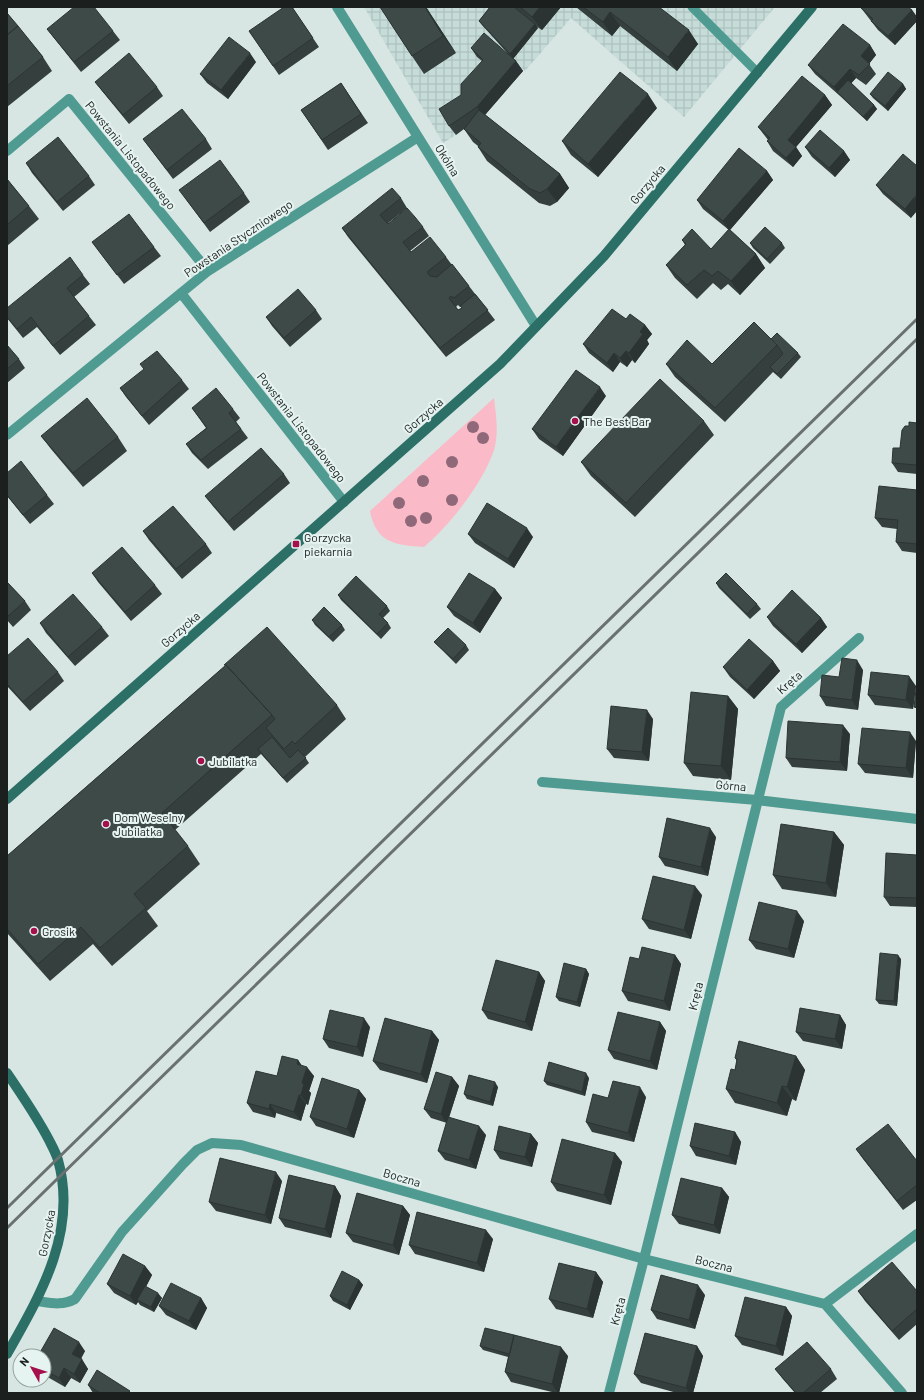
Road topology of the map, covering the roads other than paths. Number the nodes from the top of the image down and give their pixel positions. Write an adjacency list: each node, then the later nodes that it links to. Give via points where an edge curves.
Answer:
1 (337, 7): 5 (street, Okólna)
2 (692, 7): 4 (lane)
3 (812, 7): 4 (street, Gorzycka)
4 (758, 73): 9 (street, Gorzycka, via 604,256)
5 (418, 137): 7 (street, Powstania Styczniowego); 9 (street, Okólna)
6 (7, 151): 7 (street, Powstania Listopadowego, via 69,99)
7 (208, 271): 8 (street, Powstania Styczniowego)
8 (181, 293): 10 (street, Powstania Styczniowego); 11 (street, Powstania Listopadowego)
9 (536, 326): 11 (street, Gorzycka, via 500,364)
10 (7, 435)
11 (344, 502): 14 (street, Gorzycka)
12 (859, 638): 15 (street, Kręta, via 781,707)
13 (542, 782): 15 (street, Górna)
14 (7, 799)
15 (757, 800): 16 (street, Górna); 19 (street, Kręta)
16 (917, 819)
17 (7, 1073): 20 (street, Gorzycka, via 40,1122 58,1158 65,1200 63,1227 53,1263)
18 (917, 1234): 21 (street)
19 (644, 1259): 20 (street, Boczna, via 241,1145 212,1143 197,1150 122,1232 75,1299 57,1304); 21 (street, Boczna); 23 (street, Kręta)
20 (37, 1301): 22 (street, Gorzycka)
21 (825, 1304): 24 (street)
22 (7, 1354)
23 (609, 1393)
24 (902, 1393)

